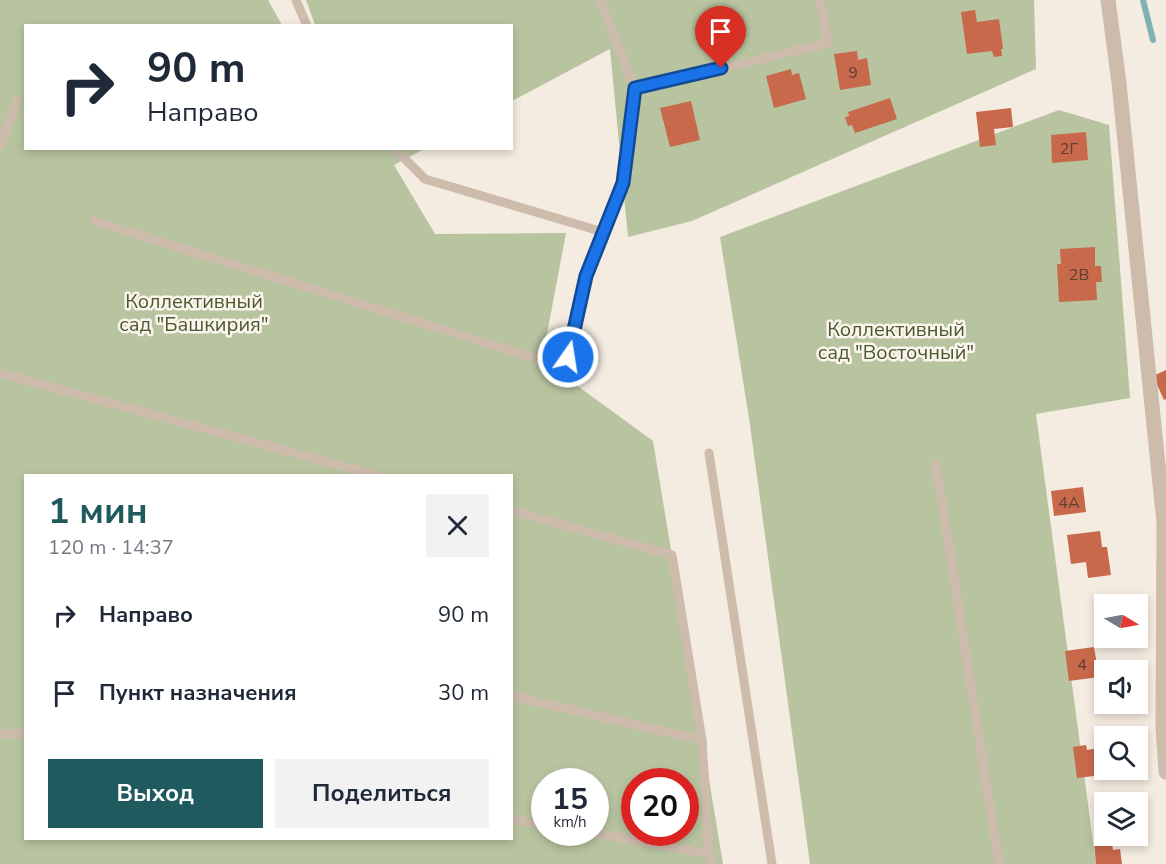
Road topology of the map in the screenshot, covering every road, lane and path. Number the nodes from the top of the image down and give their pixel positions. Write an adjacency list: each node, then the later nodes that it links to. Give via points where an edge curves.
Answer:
1 (296, 0): 5 (lane)
2 (600, 0): 6 (lane)
3 (820, 0): 6 (lane, via 828,43)
4 (1108, 0): 17 (street)
5 (306, 24)
6 (635, 88): 11 (lane, via 623,183)
7 (17, 101): 8 (lane)
8 (0, 146)
9 (396, 150): 11 (lane, via 425,179)
10 (94, 221): 11 (lane, via 542,360 568,357 586,276)
11 (603, 232)
12 (0, 373): 15 (lane)
13 (709, 453): 28 (lane)
14 (936, 464): 29 (lane)
15 (372, 474)
16 (513, 511): 21 (lane, via 672,555)
17 (1165, 522): 22 (street)
18 (513, 696): 21 (lane)
19 (24, 733): 20 (lane)
20 (0, 734)
21 (702, 740): 26 (lane)
22 (1166, 772)
23 (513, 819): 24 (lane)
24 (531, 823)
25 (609, 836): 26 (lane)
26 (709, 854): 27 (lane)
27 (712, 864)
28 (772, 864)
29 (999, 864)

